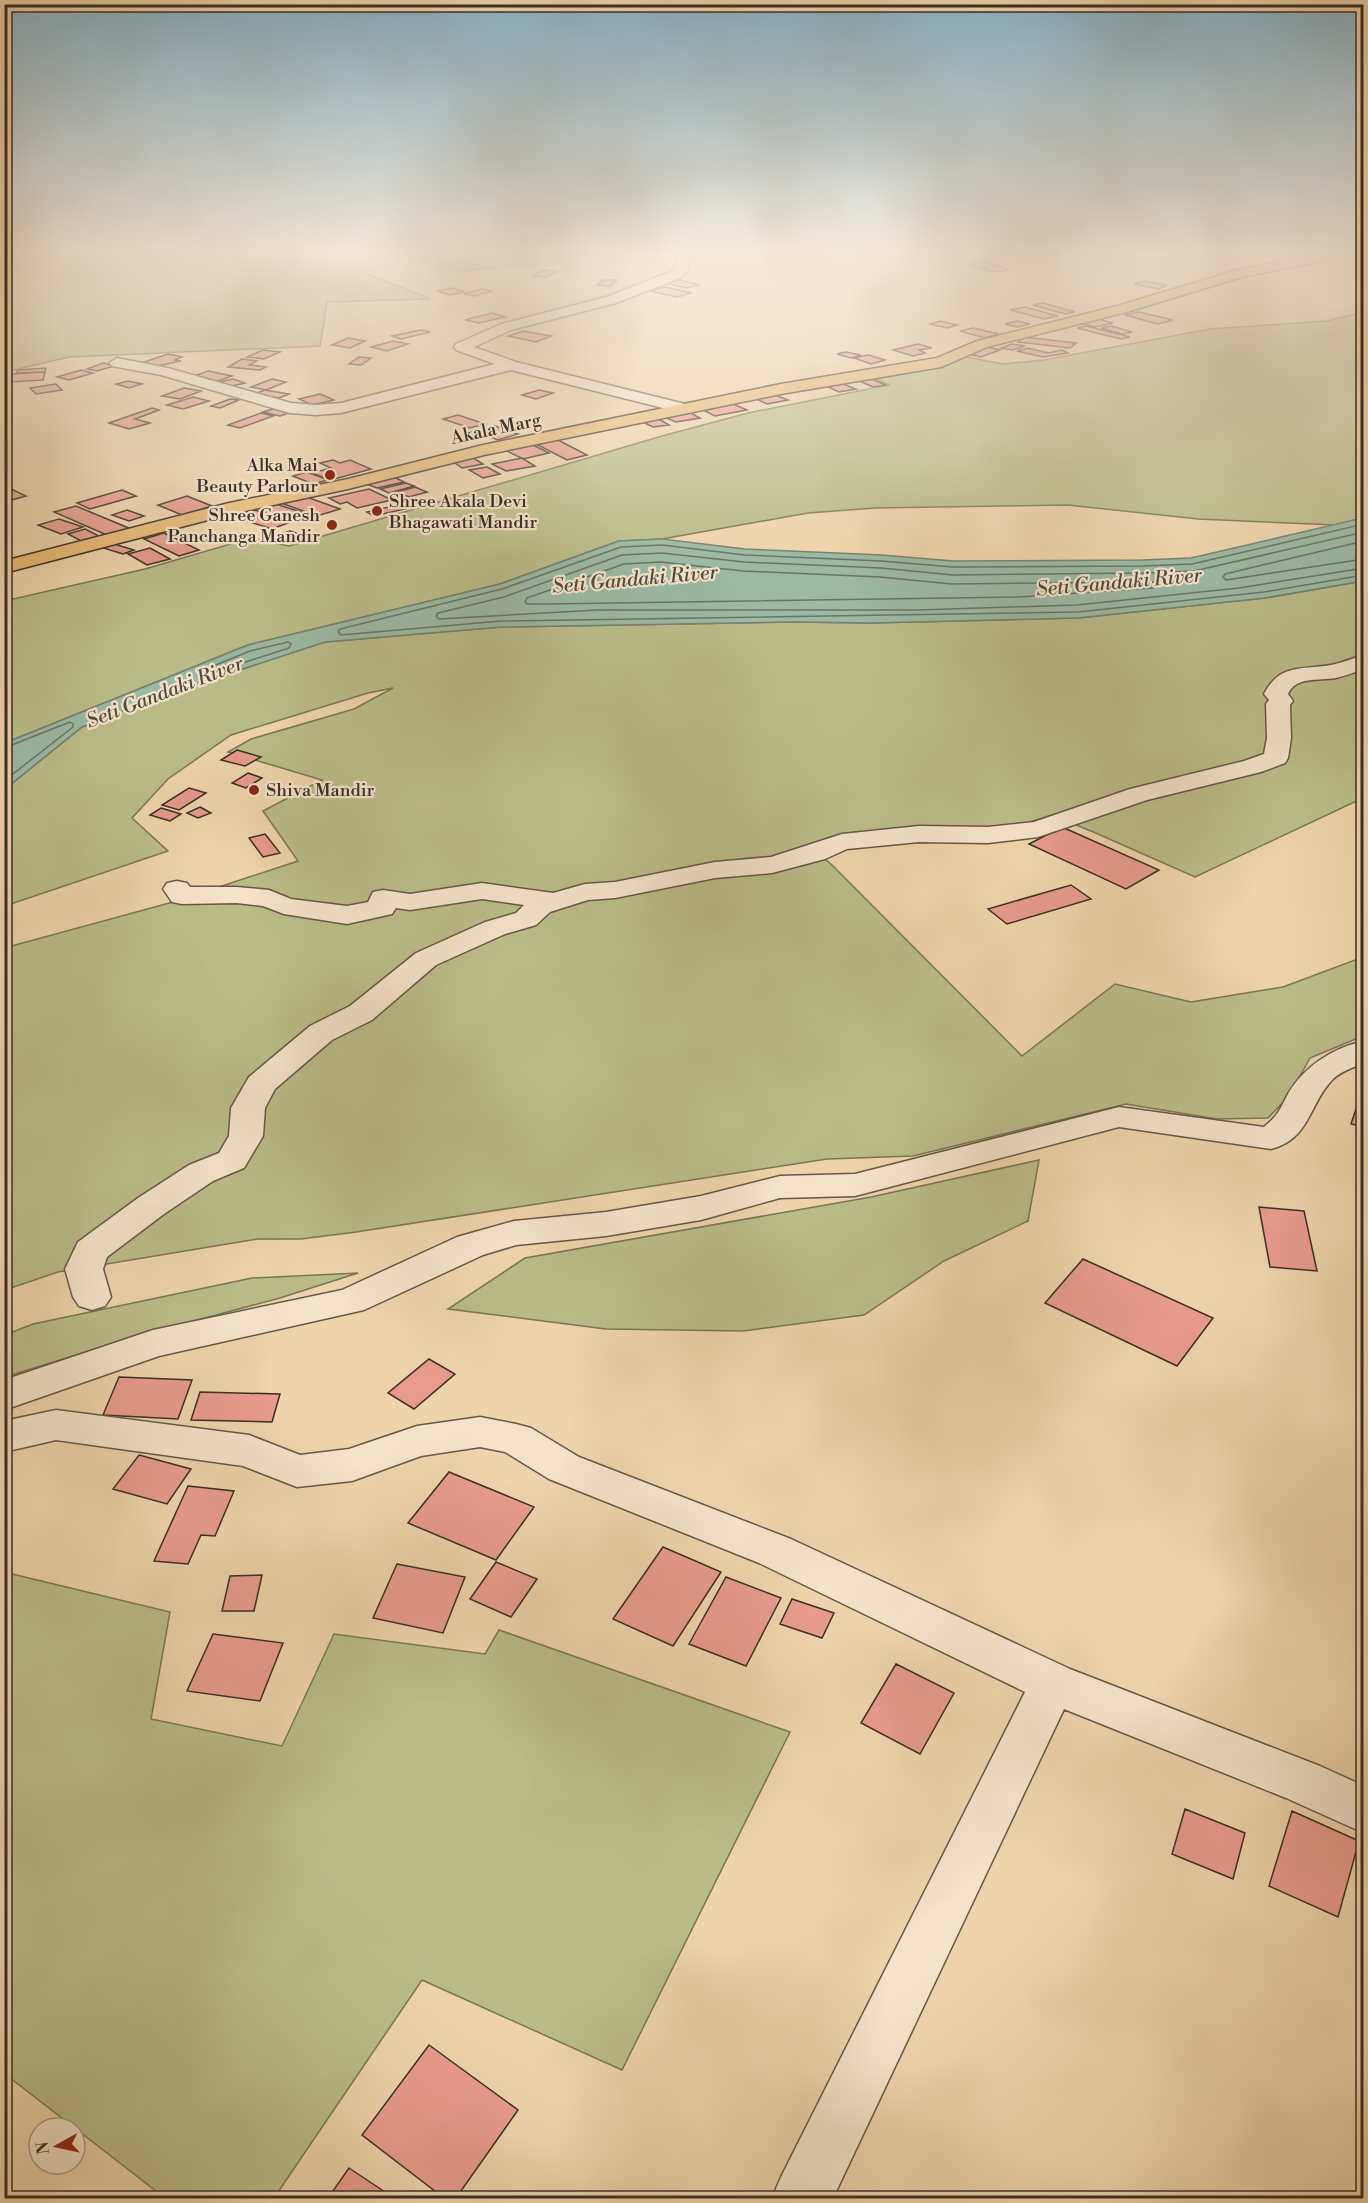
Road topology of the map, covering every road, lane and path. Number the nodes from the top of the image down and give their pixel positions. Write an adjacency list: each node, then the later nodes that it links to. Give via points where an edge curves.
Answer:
1 (480, 354): 4 (street)
2 (960, 354): 5 (main road, Akala Marg, via 941,362)
3 (117, 363): 4 (street, via 163,371 290,408 316,410 341,408)
4 (511, 365): 5 (street)
5 (683, 408): 6 (main road, Akala Marg, via 229,509)
6 (4, 567)
7 (1364, 662): 9 (street, via 1338,671 1304,674 1279,686 1275,758 1252,767 1139,794 1038,829 843,842 772,865 715,870 615,891 585,892)
8 (177, 889): 9 (street, via 182,896 269,898 284,906 347,915 382,908 382,898 410,902 482,891)
9 (558, 902): 11 (street, via 540,906 526,919 495,928 426,959 361,1013 321,1033 261,1084 248,1108 246,1136 232,1160 191,1180 91,1251 84,1269)
10 (1364, 1050): 12 (street, via 1324,1070 1305,1093 1293,1120 1270,1140 1119,1118 855,1185 780,1187 701,1208 606,1224 514,1233 470,1246 351,1301 153,1344)
11 (92, 1297)
12 (4, 1395)
13 (4, 1437): 14 (street, via 56,1425 249,1451 297,1471 352,1465 417,1441 480,1432 516,1439 564,1468 775,1551)
14 (1053, 1683): 15 (street); 16 (street)
15 (1364, 1810)
16 (802, 2199)

